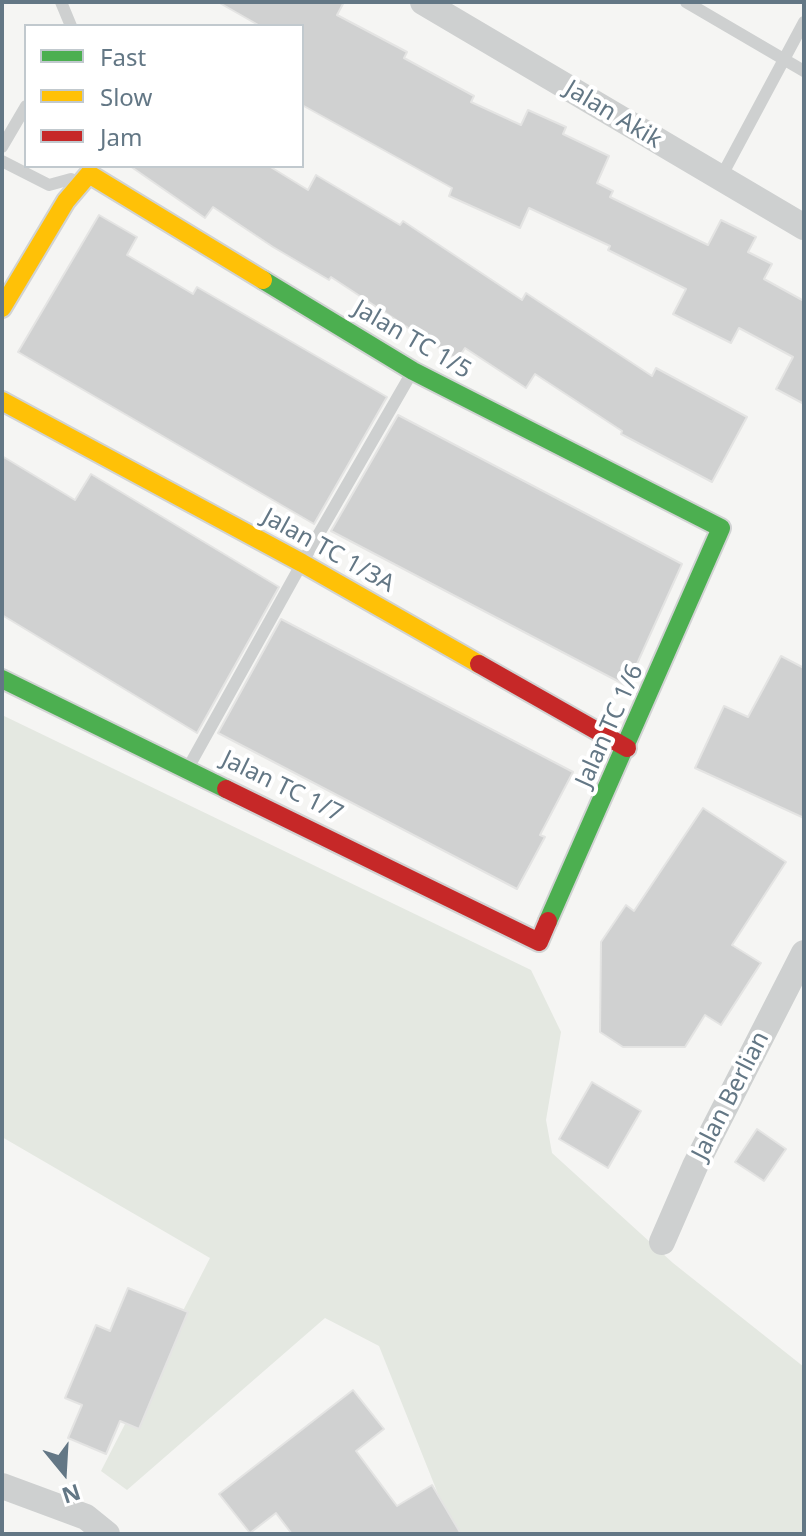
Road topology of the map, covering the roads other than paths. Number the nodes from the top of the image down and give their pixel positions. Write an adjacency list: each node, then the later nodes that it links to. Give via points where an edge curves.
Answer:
1 (61, 2): 5 (lane)
2 (423, 2): 12 (street, Jalan Akik)
3 (686, 2): 6 (lane)
4 (804, 22): 6 (lane)
5 (70, 24)
6 (784, 59): 7 (lane); 12 (lane)
7 (804, 71)
8 (21, 127): 9 (lane)
9 (2, 147)
10 (2, 161): 11 (lane, via 49,185)
11 (83, 170): 14 (street); 15 (street, Jalan TC 1/5)
12 (720, 179): 13 (street, Jalan Akik)
13 (804, 227)
14 (2, 308)
15 (413, 371): 17 (street, Jalan TC 1/5); 18 (lane)
16 (2, 401): 18 (street, Jalan TC 1/3A)
17 (721, 528): 20 (street, Jalan TC 1/6)
18 (302, 563): 20 (street, Jalan TC 1/3A); 21 (lane)
19 (2, 679): 21 (street, Jalan TC 1/7)
20 (627, 748): 22 (street, Jalan TC 1/6)
21 (188, 768): 22 (street, Jalan TC 1/7)
22 (539, 942)
23 (804, 953): 24 (street, Jalan Berlian)
24 (662, 1242)
25 (2, 1486): 26 (street, via 86,1517)
26 (107, 1534)

